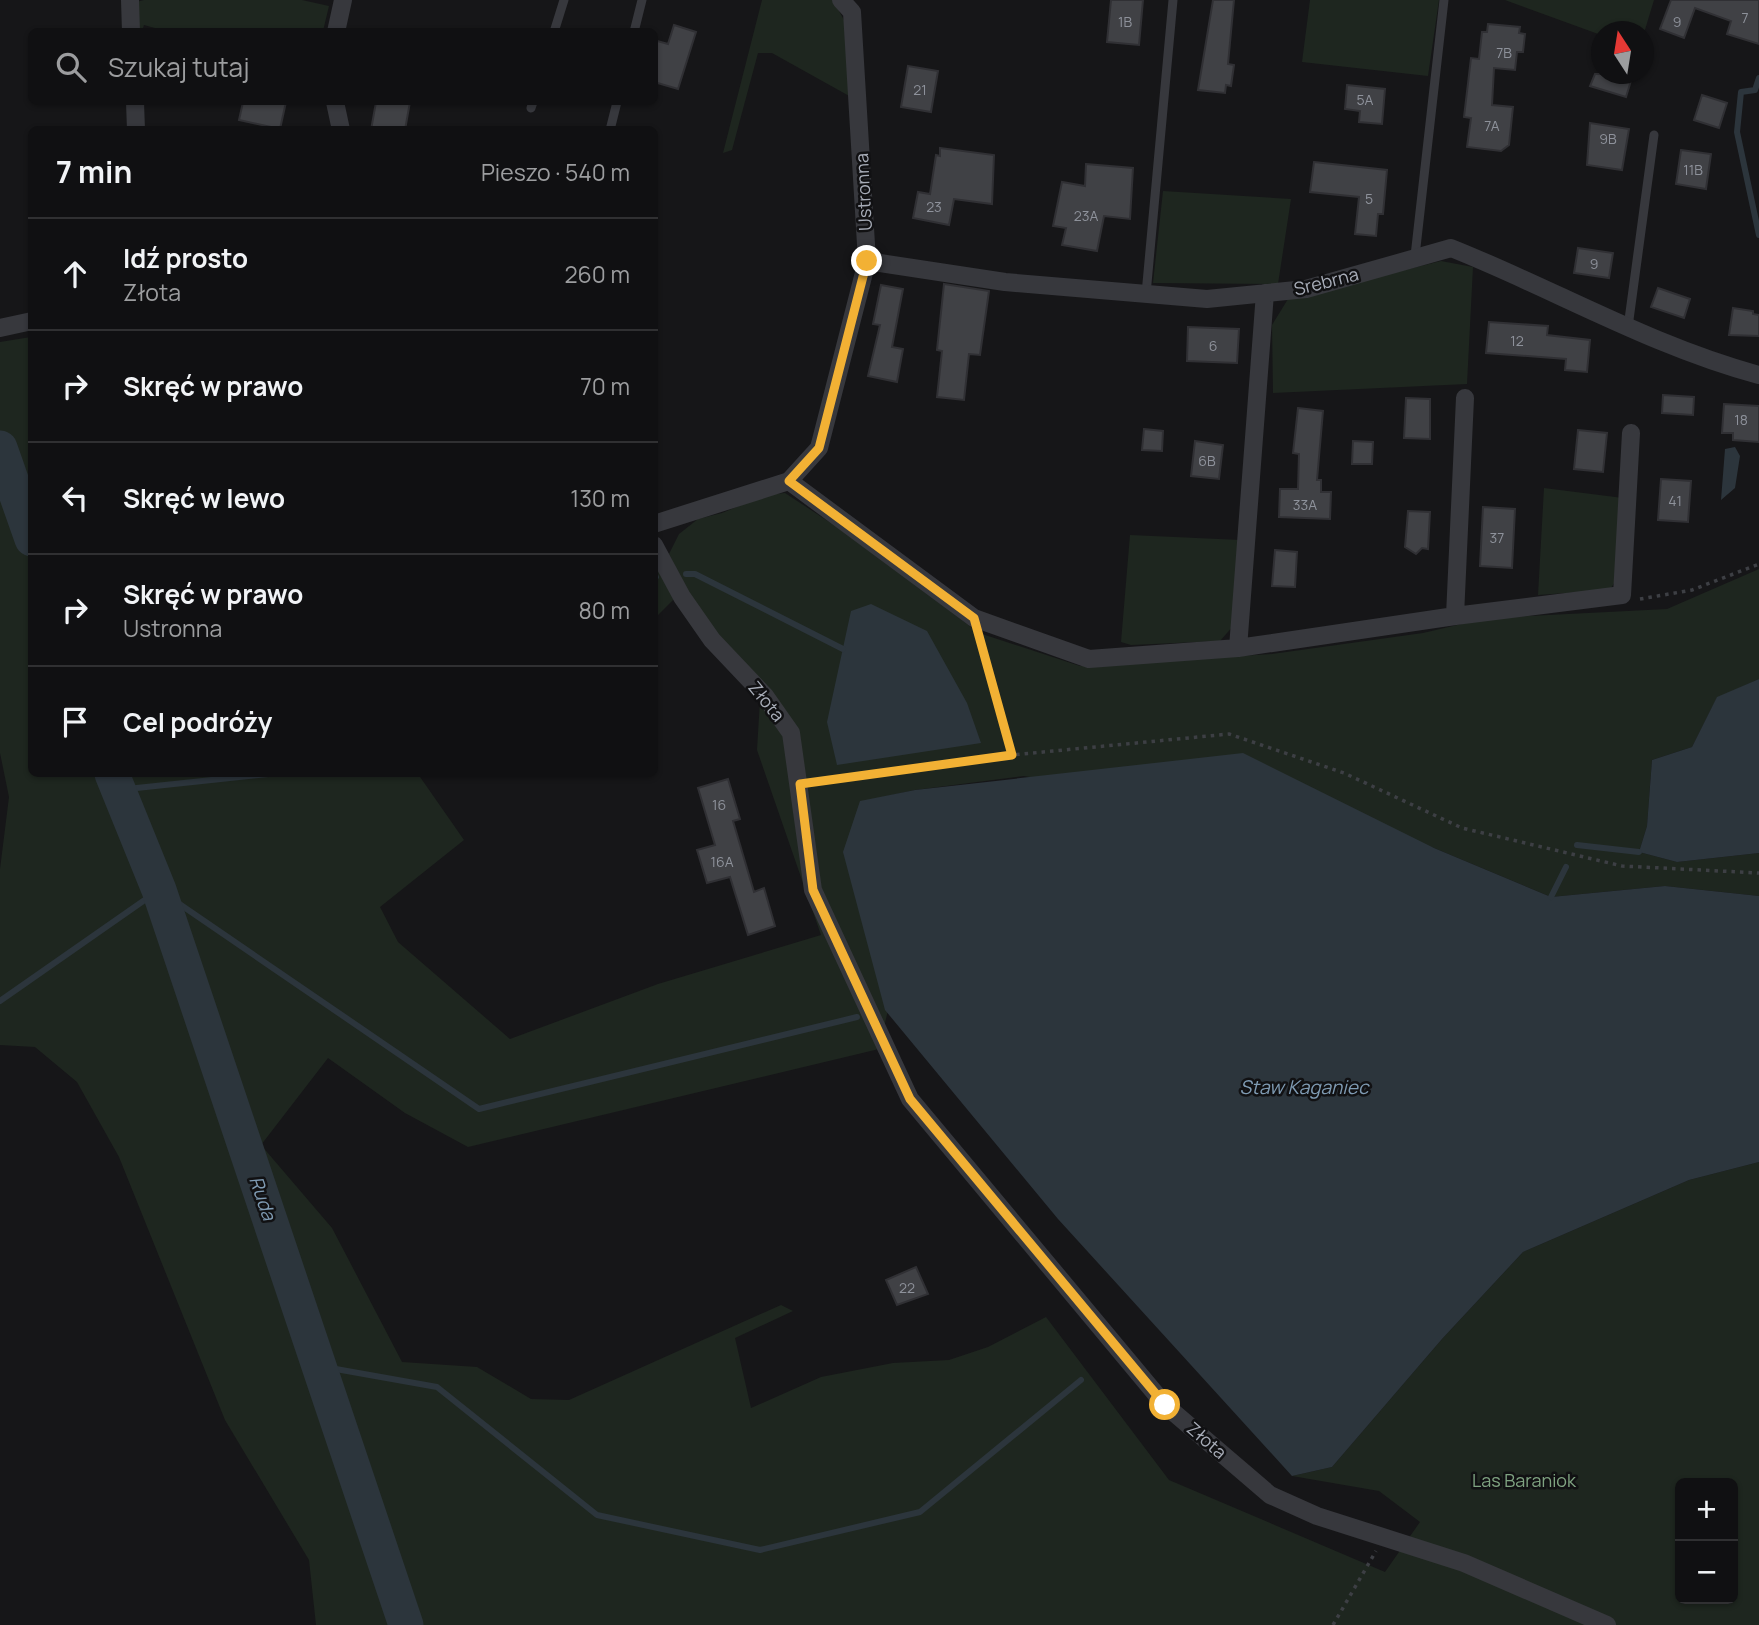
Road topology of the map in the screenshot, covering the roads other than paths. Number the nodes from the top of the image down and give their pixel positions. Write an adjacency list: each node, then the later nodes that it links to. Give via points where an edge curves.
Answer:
1 (130, 0): 8 (street)
2 (343, 0): 9 (street)
3 (564, 0): 10 (lane)
4 (642, 0): 11 (lane)
5 (1173, 0): 22 (lane)
6 (1444, 0): 19 (lane)
7 (849, 4): 20 (street, Ustronna)
8 (131, 28)
9 (337, 28)
10 (555, 28)
11 (635, 28)
12 (135, 105): 15 (street)
13 (336, 105): 16 (street)
14 (616, 105): 17 (lane)
15 (136, 126)
16 (340, 126)
17 (611, 126)
18 (1654, 135): 24 (lane)
19 (1415, 256): 21 (street, Srebrna, via 1306,289); 24 (street, Srebrna, via 1451,248)
20 (867, 261): 22 (street, Srebrna, via 1005,282); 29 (street, Ustronna, via 819,448)
21 (1265, 293): 22 (street, Srebrna, via 1207,299); 33 (street)
22 (1146, 294)
23 (28, 322): 25 (street)
24 (1628, 327): 26 (street, Srebrna)
25 (0, 328)
26 (1759, 375)
27 (1465, 398): 32 (street)
28 (1631, 433): 32 (street, via 1622,596)
29 (789, 481): 30 (street); 33 (street, via 974,618 1089,659)
30 (658, 523)
31 (658, 552): 34 (street, Złota, via 712,640 765,696 791,733 813,890 910,1099 1165,1405 1270,1494 1317,1516 1464,1563)
32 (1455, 616): 33 (street)
33 (1238, 648)
34 (1607, 1625)

